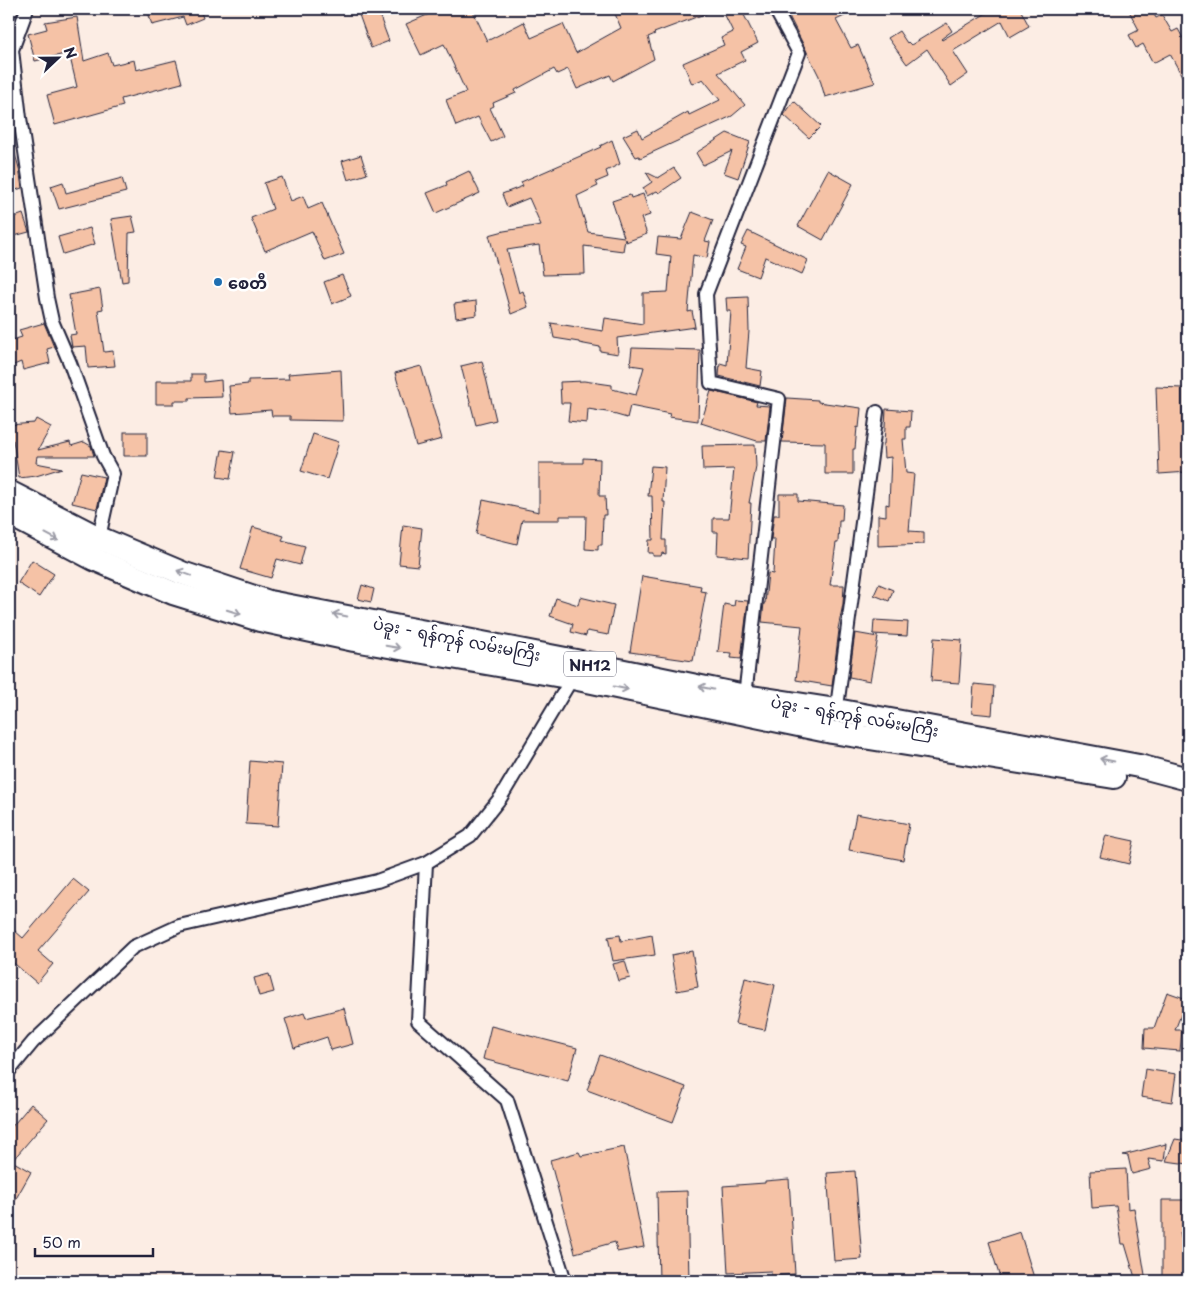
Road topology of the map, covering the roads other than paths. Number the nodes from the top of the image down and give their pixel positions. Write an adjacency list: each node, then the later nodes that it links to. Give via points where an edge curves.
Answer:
1 (27, 9): 6 (street, via 12,50 47,298 52,321 103,456 113,474)
2 (774, 9): 8 (street, via 799,53 706,294 711,383 779,399)
3 (877, 412): 9 (street)
4 (9, 492): 6 (highway, ပဲခူး - ရန်ကုန် လမ်းမကြီး / NH12)
5 (9, 514): 6 (highway, ပဲခူး - ရန်ကုန် လမ်းမကြီး / NH12, one-way to 6)
6 (97, 549): 7 (highway, ပဲခူး - ရန်ကုန် လမ်းမကြီး / NH12, via 173,593 260,620 354,640)
7 (575, 669): 8 (highway, ပဲခူး - ရန်ကုန် လမ်းမကြီး / NH12, one-way to 7); 9 (highway, ပဲခူး - ရန်ကုန် လမ်းမကြီး / NH12, one-way to 9); 12 (street, via 501,797 470,836)
8 (745, 696): 9 (highway, ပဲခူး - ရန်ကုန် လမ်းမကြီး / NH12)
9 (834, 721): 10 (highway, ပဲခူး - ရန်ကုန် လမ်းမကြီး / NH12, one-way to 9, via 1139,766); 11 (highway, ပဲခူး - ရန်ကုန် လမ်းမကြီး / NH12)
10 (1188, 779)
11 (1188, 788)
12 (426, 863): 13 (street, via 377,881 178,926 133,947 33,1042); 14 (street, via 418,1021 507,1100)
13 (9, 1071)
14 (565, 1281)

